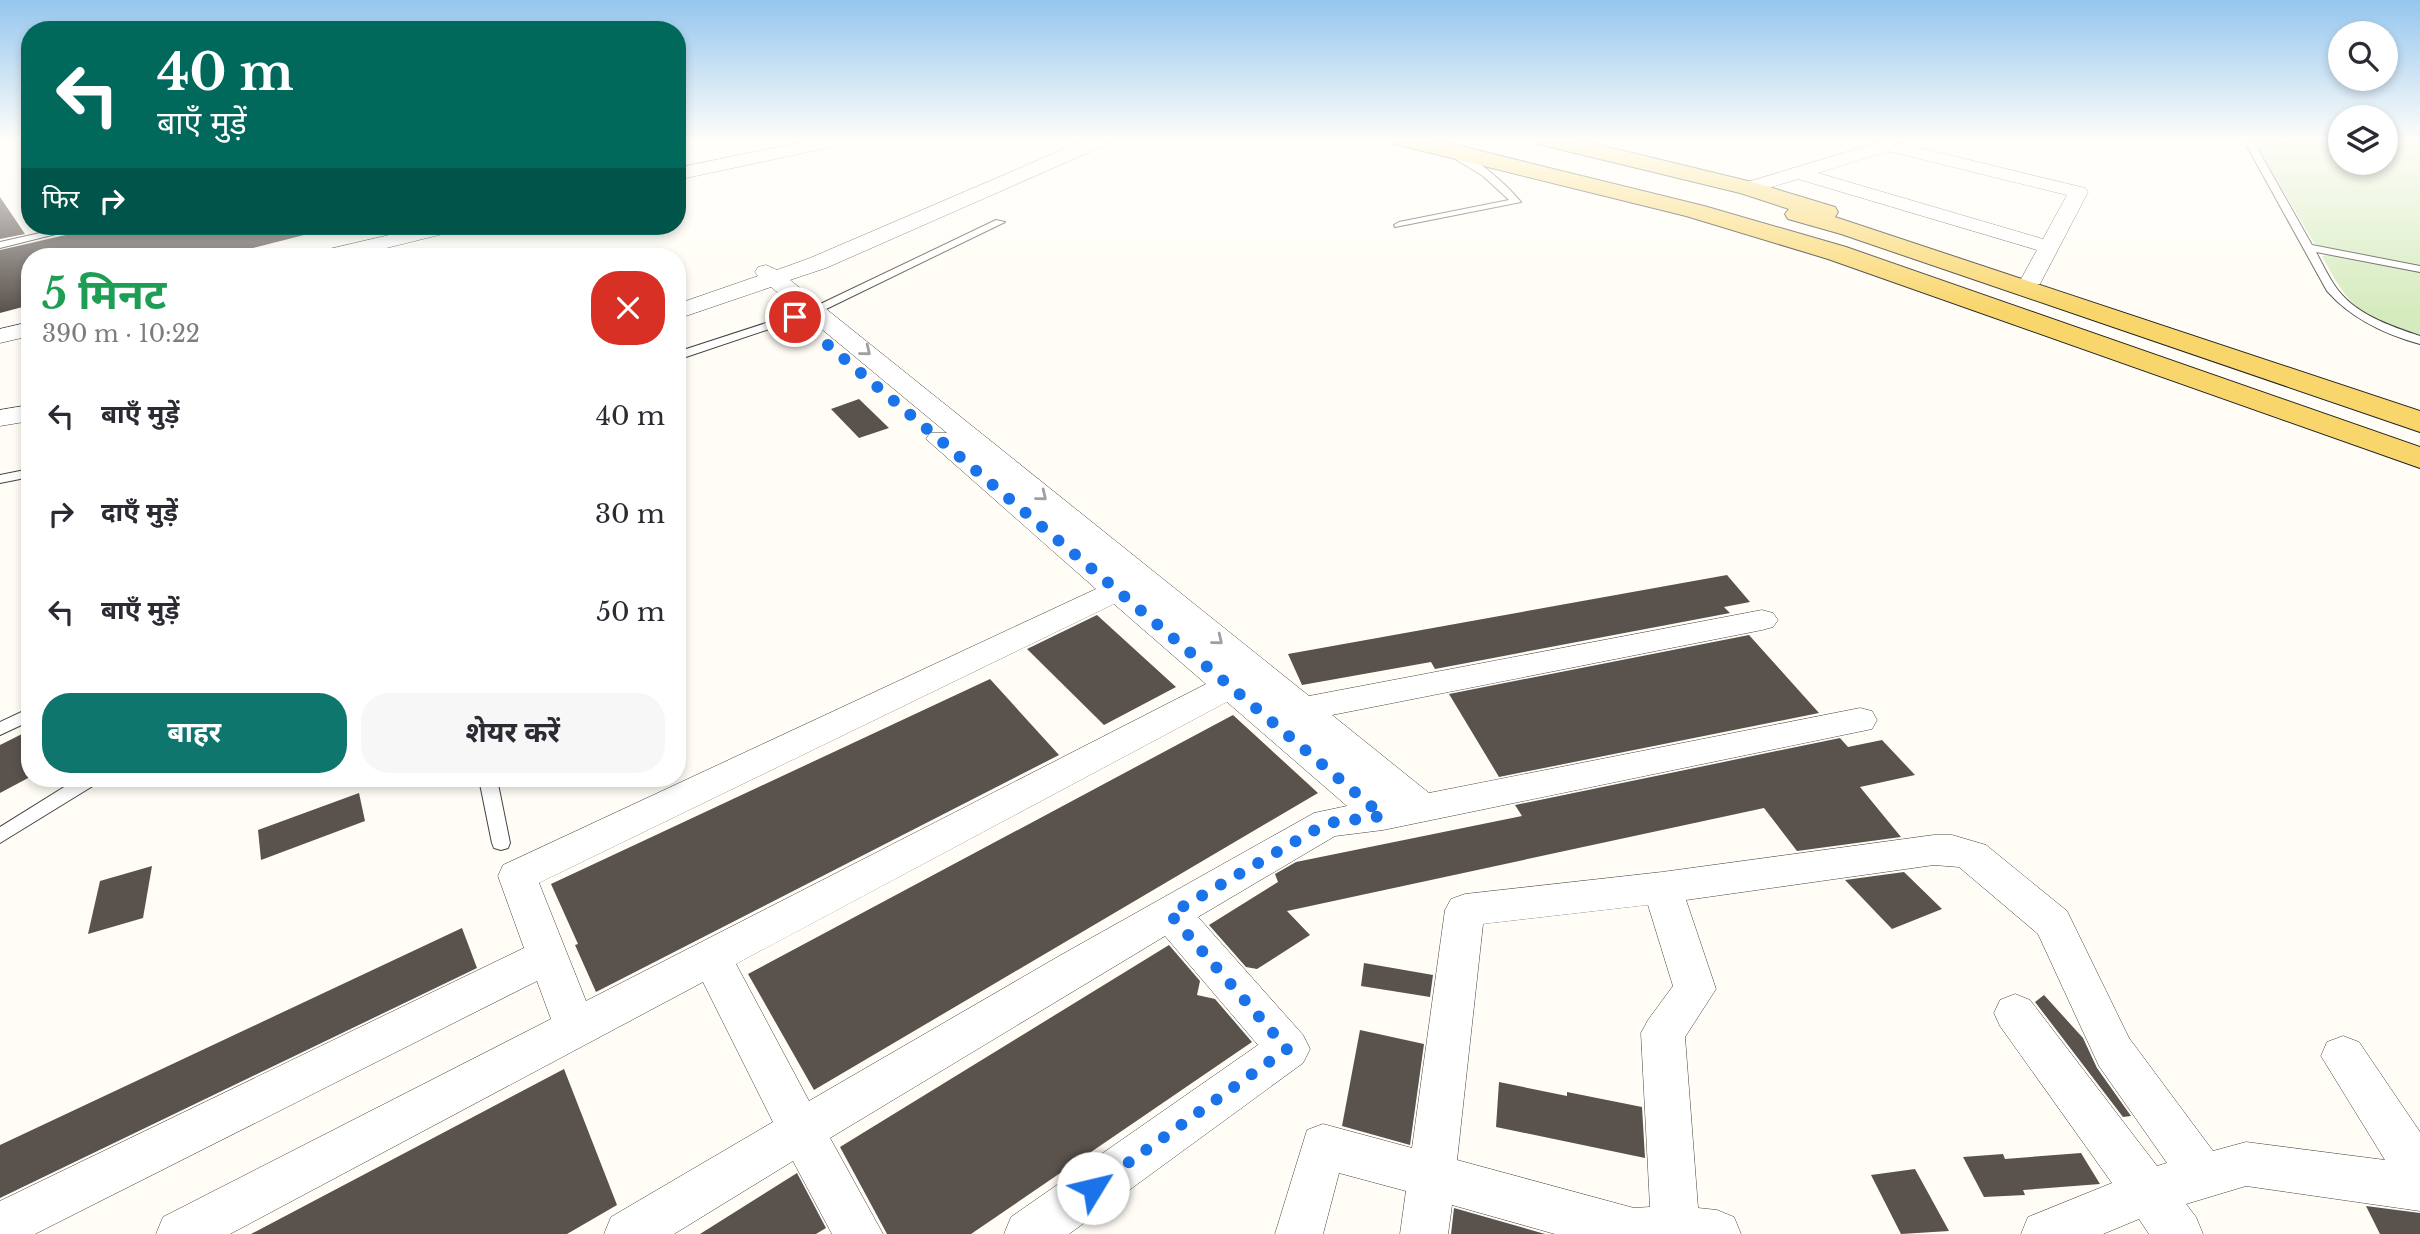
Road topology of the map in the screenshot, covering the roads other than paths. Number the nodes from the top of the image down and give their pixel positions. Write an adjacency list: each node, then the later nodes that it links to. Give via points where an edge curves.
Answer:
1 (947, 197): 21 (street)
2 (975, 197): 21 (street)
3 (1510, 197): 12 (lane, via 1517,202)
4 (1640, 197): 23 (main road)
5 (1670, 197): 15 (main road)
6 (1730, 197): 15 (main road)
7 (1774, 197): 22 (main road)
8 (1878, 197): 17 (street)
9 (2075, 197): 17 (street)
10 (2280, 197): 19 (lane)
11 (1000, 222): 26 (lane)
12 (1399, 225)
13 (44, 235): 16 (lane)
14 (413, 235): 18 (street)
15 (1854, 239): 22 (main road); 23 (main road)
16 (0, 245)
17 (2048, 247): 22 (street)
18 (361, 248)
19 (2310, 248): 20 (lane); 29 (lane, via 2344,305)
20 (2420, 270)
21 (762, 278): 24 (street); 25 (street); 26 (street)
22 (2022, 279): 31 (main road); 34 (main road)
23 (1942, 283): 35 (main road); 36 (main road)
24 (686, 299)
25 (686, 308)
26 (806, 314): 30 (lane); 39 (street); 42 (street, one-way to 42)
27 (21, 331): 28 (street)
28 (0, 336)
29 (2420, 340)
30 (686, 353)
31 (2420, 407)
32 (21, 414): 33 (street)
33 (0, 418)
34 (2420, 422)
35 (2420, 443)
36 (2420, 458)
37 (21, 475): 38 (lane)
38 (0, 479)
39 (1119, 590): 41 (street); 54 (street, via 517,876)
40 (1762, 620): 42 (street)
41 (1231, 686): 49 (street); 55 (street)
42 (1303, 709): 48 (street)
43 (21, 718): 45 (lane)
44 (1860, 720): 48 (street)
45 (0, 729)
46 (77, 787): 50 (lane)
47 (490, 787): 51 (lane)
48 (1423, 808): 49 (street)
49 (1383, 816): 53 (street, via 1327,823)
50 (0, 836)
51 (501, 843)
52 (1662, 888): 61 (street, via 1934,850 1972,856 2053,923 2114,1052); 62 (street, via 1465,910); 68 (street, via 1695,989 1664,1033)
53 (1170, 914): 59 (street); 72 (street, via 1287,1049)
54 (548, 956): 57 (street); 66 (street)
55 (712, 959): 57 (street); 59 (street)
56 (2015, 1013): 64 (street)
57 (576, 1029): 69 (street)
58 (2343, 1056): 60 (street)
59 (801, 1131): 70 (street); 71 (street)
60 (2420, 1173)
61 (2203, 1175): 63 (street, via 2246,1164); 64 (street)
62 (1433, 1177): 65 (street); 73 (street, via 1323,1146); 74 (street)
63 (2420, 1188)
64 (2147, 1192): 67 (street); 75 (street)
65 (1560, 1223): 68 (street)
66 (0, 1226)
67 (2063, 1231)
68 (1690, 1233)
69 (180, 1234)
70 (628, 1234)
71 (859, 1234)
72 (1028, 1234)
73 (1299, 1234)
74 (1424, 1234)
75 (2179, 1234)

